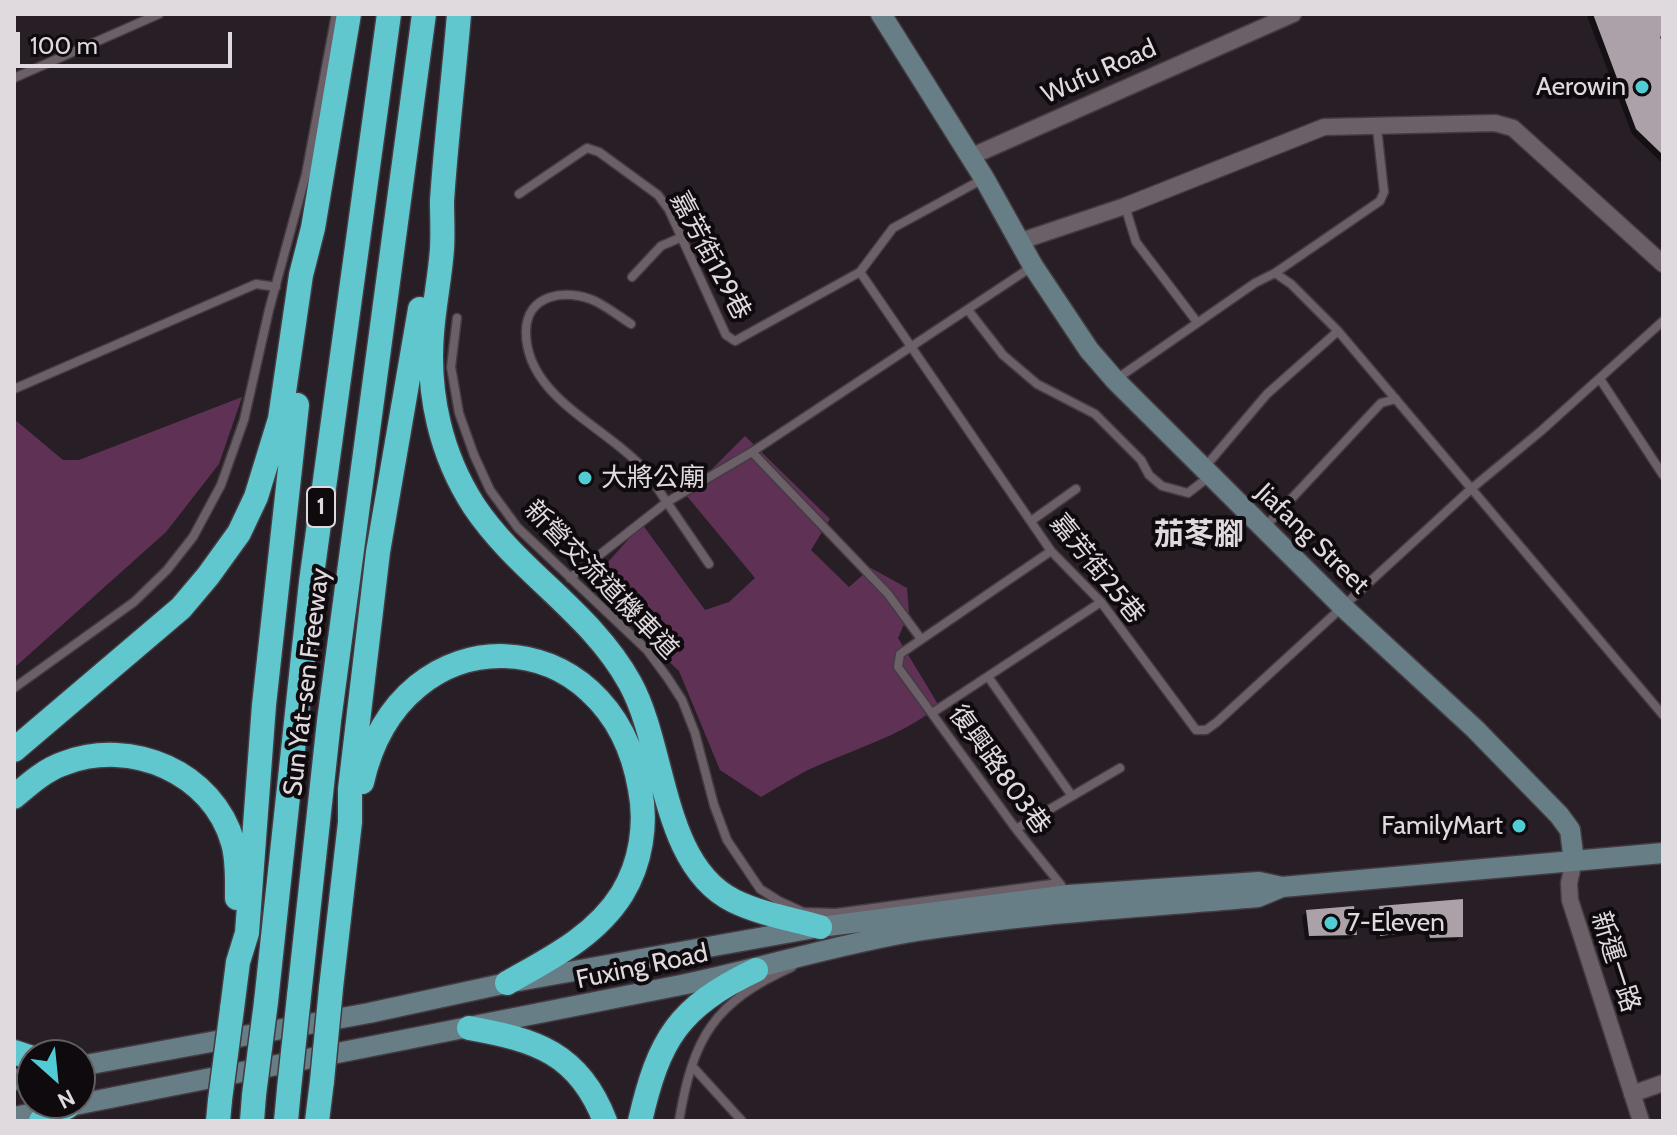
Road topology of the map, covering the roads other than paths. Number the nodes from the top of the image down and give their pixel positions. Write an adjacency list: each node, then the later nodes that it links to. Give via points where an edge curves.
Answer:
1 (159, 14): 9 (lane)
2 (336, 14): 24 (lane, via 306,174)
3 (349, 14): 16 (highway)
4 (389, 14): 76 (highway, Sun Yat-sen Freeway / 1, bridge, via 311,582)
5 (424, 14): 77 (highway, Sun Yat-sen Freeway / 1, bridge, via 331,706)
6 (459, 14): 14 (highway)
7 (881, 14): 11 (main road, Jiafang Street)
8 (1293, 14): 11 (street, Wufu Road)
9 (14, 78)
10 (1377, 128): 15 (street, via 1324,127); 19 (street, via 1495,123 1513,128); 22 (lane, via 1384,192 1380,201)
11 (970, 157): 12 (main road, Jiafang Street)
12 (984, 178): 18 (main road, Jiafang Street); 21 (lane, 嘉芳街129巷, via 893,228)
13 (519, 194): 17 (lane, 嘉芳街129巷, via 587,148 658,195)
14 (442, 201): 58 (highway, via 378,552); 64 (highway, via 433,387 438,426 454,470 500,540 580,617 631,683 652,735 677,827 704,880 756,910)
15 (1125, 206): 18 (street); 28 (lane, via 1136,242)
16 (313, 228): 54 (highway, via 280,419 239,533 181,608); 66 (highway, via 264,705 247,933)
17 (682, 237): 21 (lane, 嘉芳街129巷, via 726,335 735,341); 23 (lane, via 661,246)
18 (1021, 241): 20 (main road, Jiafang Street)
19 (1663, 264)
20 (1033, 266): 25 (lane); 33 (main road, Jiafang Street)
21 (860, 272): 31 (lane, 嘉芳街25巷)
22 (1275, 273): 28 (lane); 30 (lane)
23 (632, 277)
24 (276, 287): 34 (lane, via 256,284); 51 (lane, via 244,420 221,485 193,537 134,602)
25 (968, 310): 31 (lane); 37 (lane, via 1003,355 1037,384 1095,414 1162,486 1188,493)
26 (457, 318): 46 (lane, 新營交流道機車道, via 451,367 474,455 490,490 518,528)
27 (1663, 321): 32 (lane)
28 (1197, 322): 33 (lane)
29 (631, 324): 41 (lane, via 593,300 565,294 534,305 526,332 543,381 643,468)
30 (1338, 331): 35 (lane); 37 (lane, via 1267,394)
31 (913, 346): 36 (lane); 42 (lane, 嘉芳街25巷)
32 (1600, 379): 38 (lane); 40 (lane)
33 (1115, 380): 37 (main road, Jiafang Street)
34 (14, 389)
35 (1396, 399): 40 (lane); 43 (lane, via 1381,403)
36 (752, 452): 41 (lane); 49 (lane, via 869,573)
37 (1207, 473): 43 (main road, Jiafang Street)
38 (1663, 475)
39 (1076, 489): 42 (lane)
40 (1471, 489): 48 (lane); 53 (lane)
41 (667, 502): 45 (lane); 46 (lane)
42 (1031, 521): 44 (lane, 嘉芳街25巷)
43 (1263, 528): 48 (main road, Jiafang Street)
44 (1051, 551): 47 (lane, 嘉芳街25巷); 49 (lane)
45 (709, 564)
46 (570, 578): 63 (lane, 新營交流道機車道, via 647,650 682,700 727,840 760,889 779,901 803,912 836,913)
47 (1101, 602): 48 (lane, 嘉芳街25巷, via 1196,730 1206,730); 50 (lane)
48 (1343, 607): 61 (main road, Jiafang Street, via 1559,815 1570,830)
49 (921, 639): 52 (lane, 復興路803巷, via 900,654 898,667)
50 (989, 678): 52 (lane); 56 (lane)
51 (14, 688)
52 (932, 713): 59 (lane, 復興路803巷)
53 (1663, 715)
54 (14, 750)
55 (1120, 768): 56 (lane)
56 (1072, 796): 59 (lane)
57 (14, 797): 66 (highway, via 64,763 99,755 135,755 195,783 233,842)
58 (350, 822): 68 (highway, via 375,742 394,707 448,667 506,655 541,662 593,693 611,713 638,774 643,829 636,863 621,895 597,923 570,948); 78 (highway, bridge)
59 (1016, 829): 63 (lane, 復興路803巷)
60 (1663, 853): 61 (main road, Fuxing Road)
61 (1574, 861): 62 (main road, Fuxing Road); 73 (street, 新運一路, via 1570,900)
62 (1282, 887): 63 (main road, Fuxing Road, via 1259,882); 65 (main road, Fuxing Road, via 1258,897 988,921)
63 (1064, 889): 64 (main road, Fuxing Road)
64 (820, 927): 68 (main road, Fuxing Road)
65 (837, 947): 67 (main road, Fuxing Road); 71 (lane, via 758,983 725,1007 702,1039)
66 (238, 962): 75 (highway, bridge)
67 (756, 970): 69 (main road, Fuxing Road); 80 (highway, via 681,1019 661,1051)
68 (507, 983): 70 (main road, Fuxing Road)
69 (469, 1028): 74 (main road, Fuxing Road); 79 (highway, via 509,1035 557,1054 586,1081)
70 (96, 1063)
71 (692, 1066): 81 (lane); 82 (lane)
72 (1663, 1083): 73 (street)
73 (1632, 1094): 83 (street, 新運一路)
74 (96, 1101)
75 (219, 1111)
76 (252, 1121)
77 (286, 1121)
78 (317, 1121)
79 (605, 1121)
80 (640, 1121)
81 (679, 1121)
82 (742, 1121)
83 (1641, 1121)

